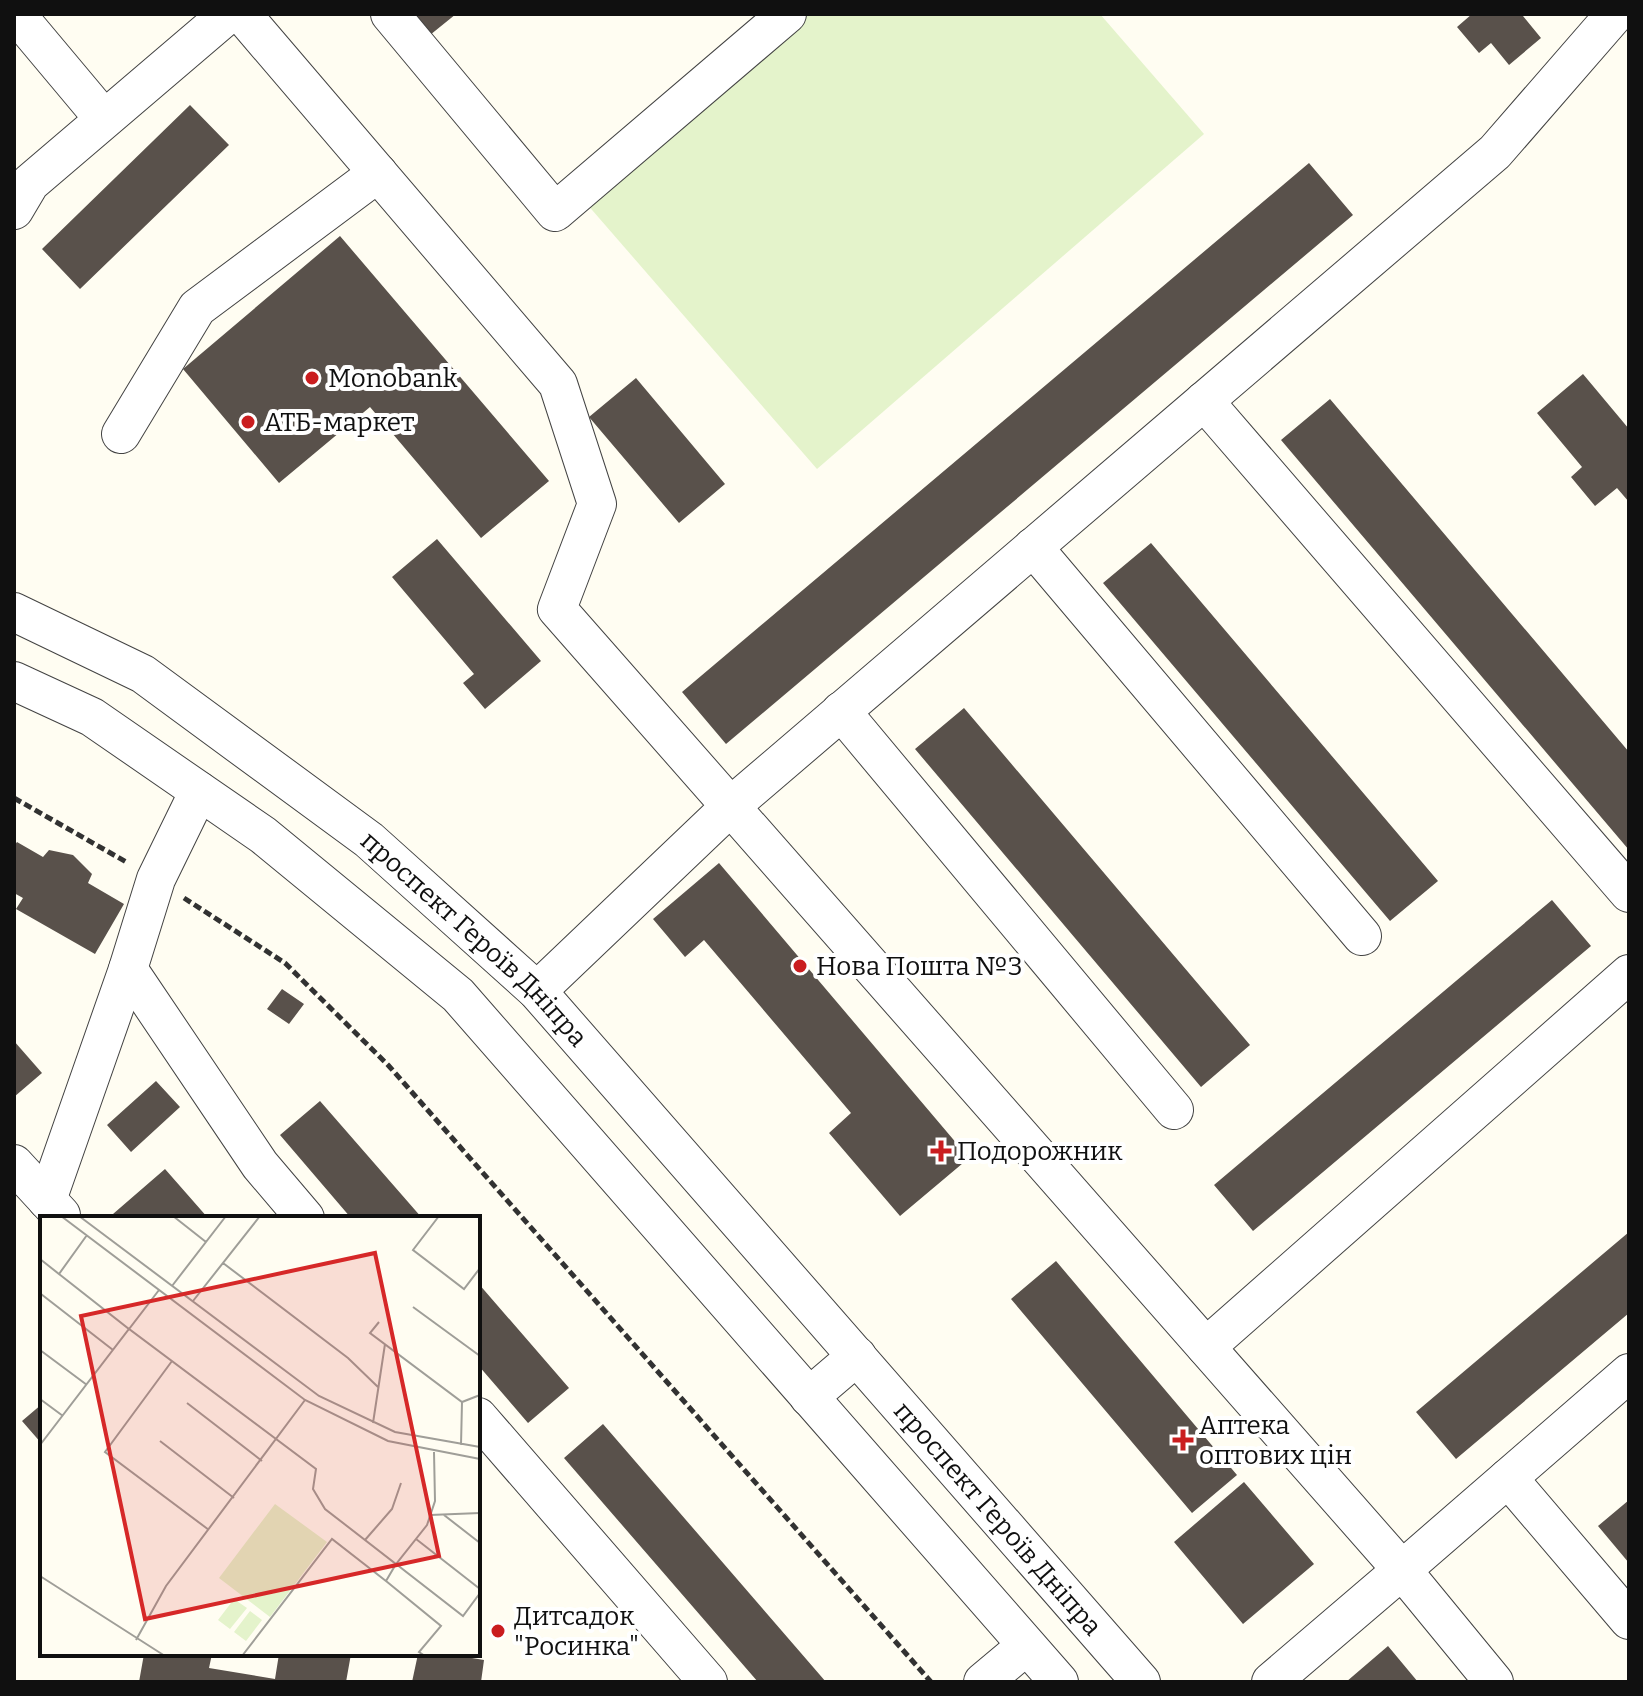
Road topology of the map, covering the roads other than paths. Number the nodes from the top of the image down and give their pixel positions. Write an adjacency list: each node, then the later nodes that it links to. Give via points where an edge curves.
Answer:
1 (16, 14): 7 (street)
2 (228, 14): 7 (street)
3 (242, 14): 8 (street)
4 (390, 14): 5 (street, via 555,212)
5 (787, 14)
6 (1615, 14): 10 (street, via 1495,152)
7 (104, 119): 9 (street, via 30,183)
8 (378, 173): 11 (street, via 197,308); 17 (street, via 558,384 597,504 557,609)
9 (14, 210)
10 (1204, 401): 12 (street); 18 (street)
11 (121, 434)
12 (1033, 547): 15 (street); 19 (street)
13 (14, 612): 22 (street, проспект Героїв Дніпра, via 143,674 369,840)
14 (14, 681): 16 (street, проспект Героїв Дніпра, via 92,717)
15 (841, 711): 17 (street); 23 (street)
16 (199, 791): 20 (street, via 156,879); 30 (street, проспект Героїв Дніпра, via 263,835 458,995)
17 (731, 806): 22 (street); 27 (street)
18 (1629, 893)
19 (1362, 936)
20 (128, 969): 25 (street); 26 (street, via 260,1165)
21 (1629, 974): 27 (street)
22 (537, 991): 28 (street, проспект Героїв Дніпра)
23 (1174, 1110)
24 (14, 1164): 25 (street)
25 (56, 1209)
26 (303, 1216)
27 (1206, 1347): 33 (street)
28 (857, 1356): 30 (street); 39 (street, проспект Героїв Дніпра)
29 (1629, 1373): 32 (street)
30 (809, 1397): 35 (street, проспект Героїв Дніпра)
31 (480, 1419): 36 (street)
32 (1508, 1478): 33 (street); 34 (street)
33 (1402, 1570): 40 (street); 41 (street)
34 (1629, 1620)
35 (1026, 1646): 37 (street); 38 (street, проспект Героїв Дніпра)
36 (708, 1682)
37 (983, 1682)
38 (1059, 1682)
39 (1141, 1682)
40 (1271, 1682)
41 (1494, 1682)

